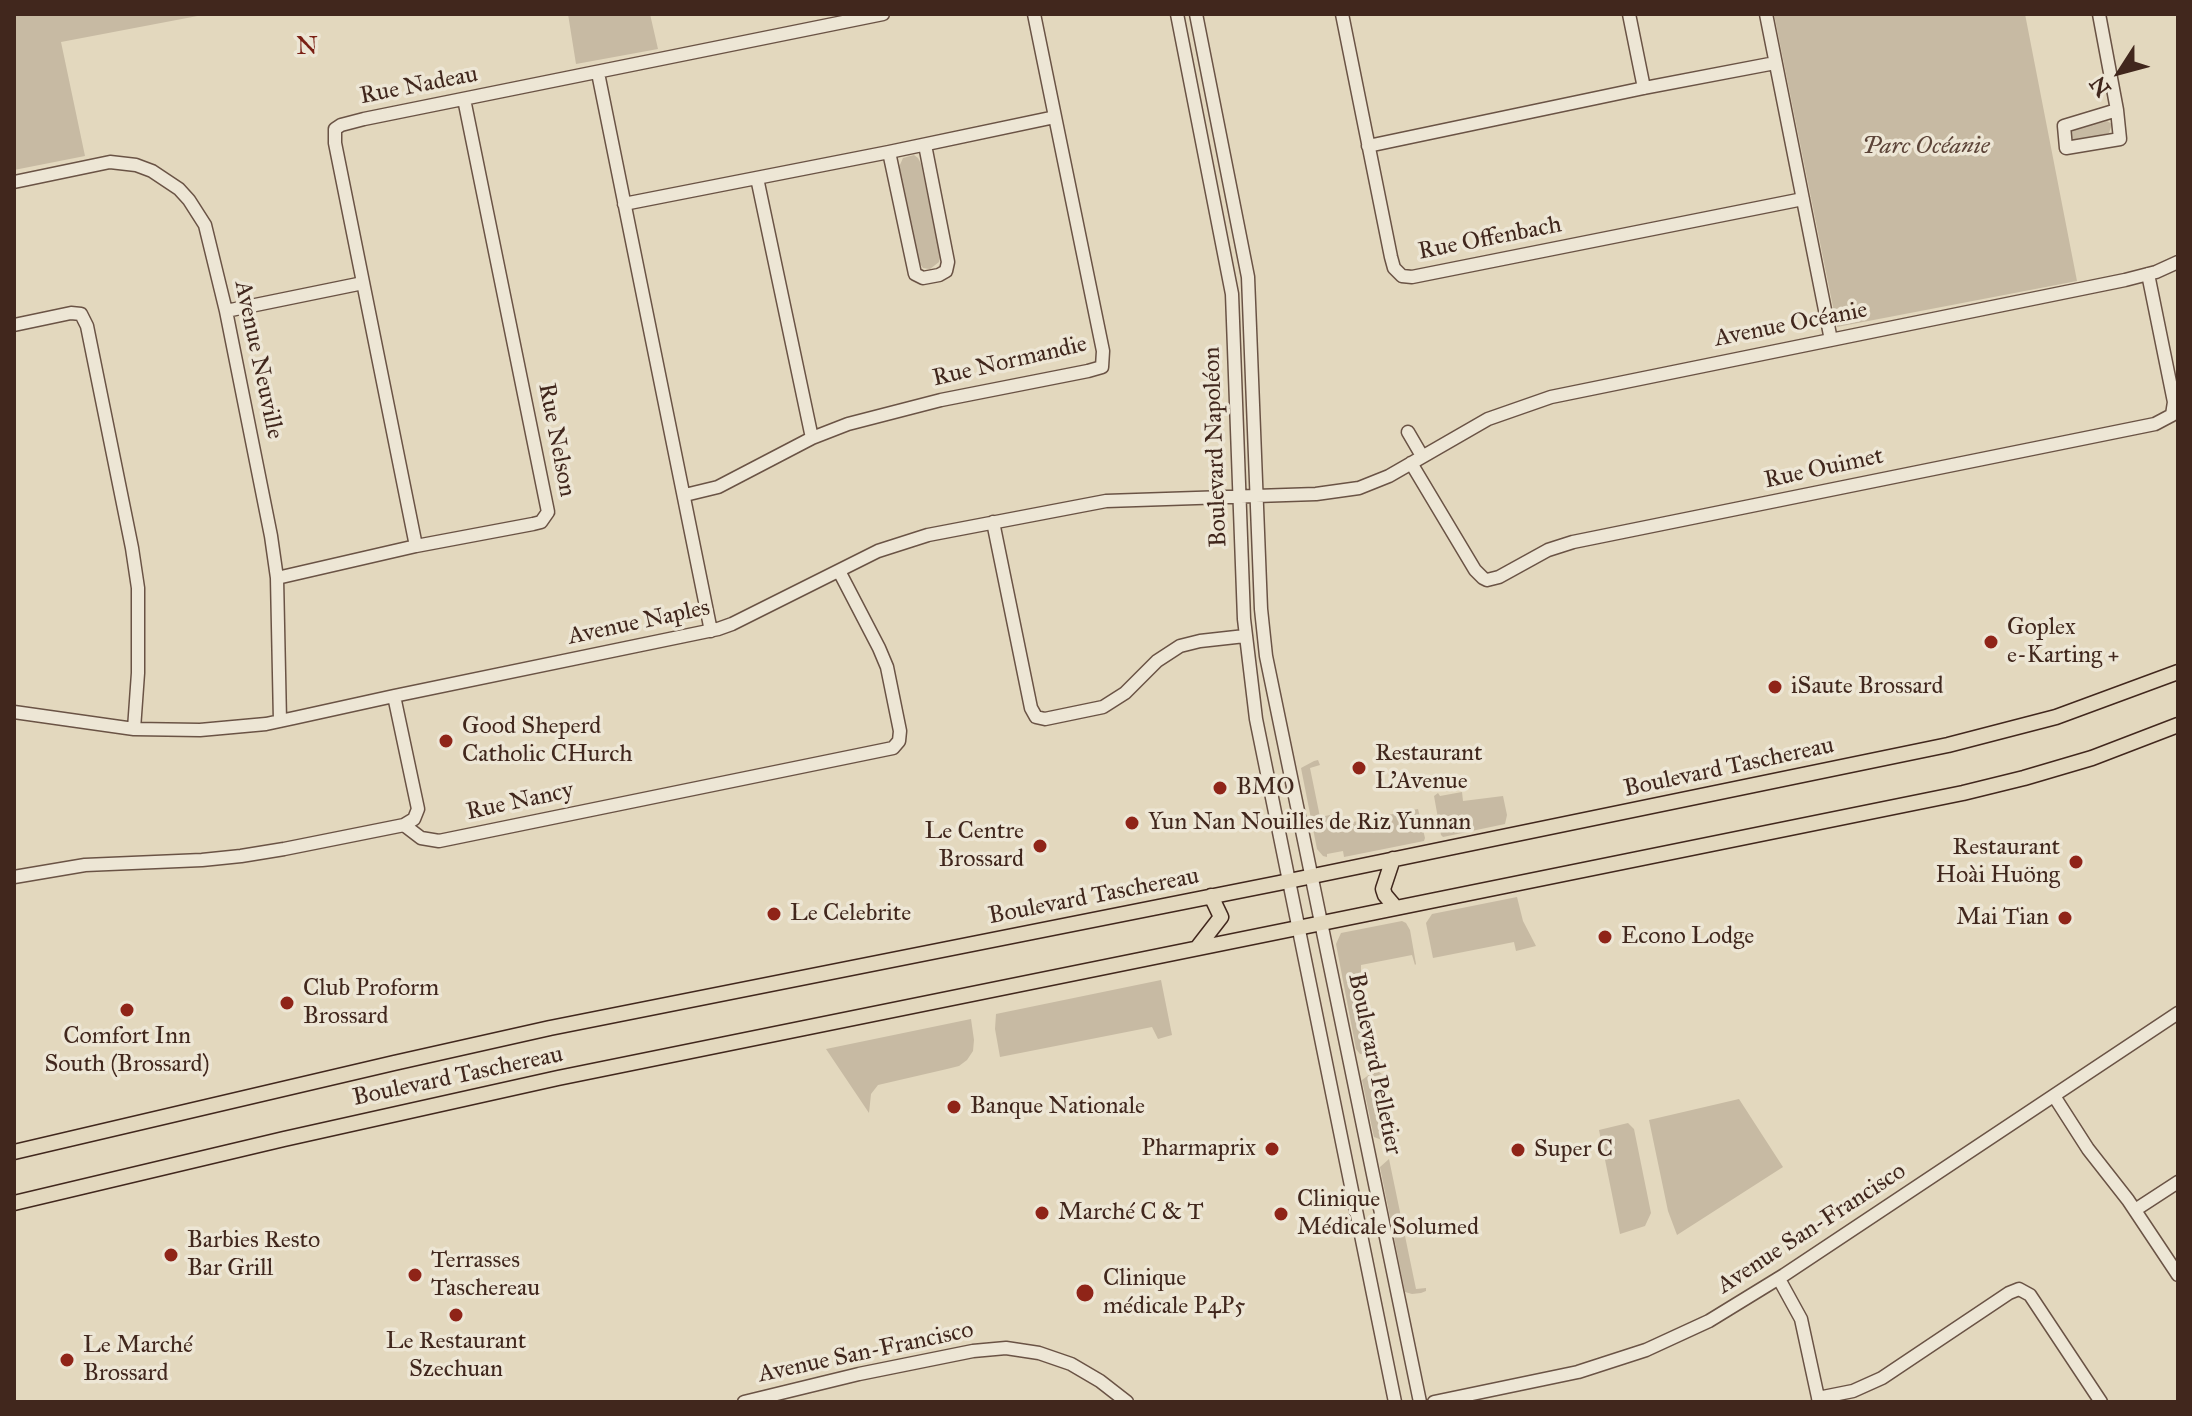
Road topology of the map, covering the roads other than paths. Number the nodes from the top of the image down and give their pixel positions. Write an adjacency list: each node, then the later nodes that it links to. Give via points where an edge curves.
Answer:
1 (883, 14): 9 (street, Rue Nadeau)
2 (1034, 14): 15 (street, Rue Normandie)
3 (1177, 14): 34 (street, Boulevard Napoléon, via 1231,286)
4 (1196, 14): 33 (street, Boulevard Napoléon, via 1248,277)
5 (1629, 14): 12 (street)
6 (1766, 14): 10 (street)
7 (2099, 14): 14 (street)
8 (1345, 15): 17 (street, Rue Offenbach)
9 (847, 18): 11 (street, Rue Nadeau)
10 (1775, 63): 12 (street); 21 (street)
11 (598, 73): 13 (street, Rue Nadeau); 22 (street)
12 (1644, 88): 17 (street)
13 (464, 99): 25 (street, Rue Nadeau, via 335,129); 36 (street, Rue Nelson, via 548,512 541,522)
14 (2117, 110): 14 (street, via 2120,139 2066,148 2064,126)
15 (1055, 117): 16 (street); 30 (street, Rue Normandie, via 1102,367 902,409)
16 (925, 145): 18 (street); 18 (street, via 948,262 939,275 915,274)
17 (1368, 146): 21 (street, Rue Offenbach, via 1394,268 1402,276)
18 (889, 152): 19 (street)
19 (757, 178): 22 (street); 30 (street)
20 (14, 182): 26 (street, Avenue Neuville, via 110,162 136,165 166,179 205,225)
21 (1803, 199): 28 (street)
22 (624, 204): 32 (street)
23 (2178, 262): 24 (street, Avenue Océanie)
24 (2148, 274): 28 (street, Avenue Océanie); 31 (street, Rue Ouimet, via 2174,402 2172,415 2155,424 1573,542 1487,580 1475,570)
25 (363, 283): 26 (street); 36 (street, Rue Nadeau)
26 (226, 311): 38 (street, Avenue Neuville)
27 (14, 325): 46 (street, via 71,313 81,314 87,326 138,588)
28 (1831, 340): 31 (street, Avenue Océanie, via 1551,397 1488,419)
29 (1408, 432): 31 (street)
30 (812, 438): 32 (street, Rue Normandie, via 718,487)
31 (1417, 459): 33 (street, Avenue Océanie, via 1359,488)
32 (685, 495): 39 (street)
33 (1257, 495): 34 (street, Avenue Naples); 47 (street, Boulevard Napoléon, via 1264,638)
34 (1239, 496): 35 (street, Avenue Naples, via 1106,501); 40 (street, Boulevard Napoléon)
35 (993, 522): 37 (street, Avenue Naples, via 901,543); 40 (street, via 1036,717 1103,707 1180,646)
36 (416, 546): 38 (street, Rue Nelson)
37 (839, 571): 39 (street, Avenue Naples); 49 (street, Rue Nancy, via 887,667 900,731 893,748 439,841 421,838)
38 (277, 578): 44 (street, Avenue Neuville)
39 (711, 631): 42 (street, Avenue Naples)
40 (1245, 636): 48 (street, Boulevard Napoléon)
41 (2178, 672): 50 (main road, Boulevard Taschereau, via 2065,714 1978,738)
42 (394, 696): 44 (street, Avenue Naples); 49 (street, via 418,809)
43 (14, 712): 46 (street, Avenue Naples)
44 (280, 721): 46 (street, Avenue Naples, via 200,730)
45 (2178, 725): 55 (main road, Boulevard Taschereau, via 2092,758 1973,790)
46 (134, 729)
47 (1286, 758): 48 (street); 51 (street, Boulevard Napoléon)
48 (1264, 763): 53 (street, Boulevard Napoléon)
49 (404, 825): 52 (street, via 241,856 85,865)
50 (1393, 859): 51 (main road, Boulevard Taschereau); 55 (main road, via 1383,889)
51 (1311, 876): 53 (main road, Boulevard Taschereau); 56 (street, Boulevard Pelletier)
52 (14, 877)
53 (1289, 881): 54 (main road, Boulevard Taschereau); 57 (street, Boulevard Pelletier)
54 (1211, 896): 58 (main road, via 1221,917); 63 (main road, Boulevard Taschereau, via 550,1028)
55 (1396, 908): 56 (main road, Boulevard Taschereau)
56 (1322, 923): 57 (main road, Boulevard Taschereau); 60 (street, Boulevard Pelletier)
57 (1299, 927): 58 (main road, Boulevard Taschereau); 61 (street, Boulevard Pelletier)
58 (1196, 948): 65 (main road, Boulevard Taschereau, via 558,1078)
59 (2178, 1013): 62 (street, Avenue San-Francisco)
60 (1352, 1067): 61 (street); 67 (street, Boulevard Pelletier)
61 (1328, 1071): 68 (street, Boulevard Pelletier)
62 (2054, 1096): 66 (street); 70 (street, Avenue San-Francisco)
63 (14, 1152)
64 (2178, 1182): 66 (street)
65 (14, 1203)
66 (2135, 1210): 69 (street)
67 (1390, 1253): 68 (street); 75 (street, Boulevard Pelletier)
68 (1366, 1257): 74 (street, Boulevard Pelletier)
69 (2178, 1275)
70 (1779, 1279): 71 (street, via 1801,1319); 76 (street, Avenue San-Francisco, via 1709,1321 1631,1356 1565,1376)
71 (1819, 1400): 77 (street, via 1882,1378 2019,1289 2032,1299)
72 (744, 1402): 73 (street, Avenue San-Francisco, via 897,1366 1006,1348 1071,1364)
73 (1127, 1402)
74 (1395, 1402)
75 (1420, 1402)
76 (1434, 1402)
77 (2101, 1402)

